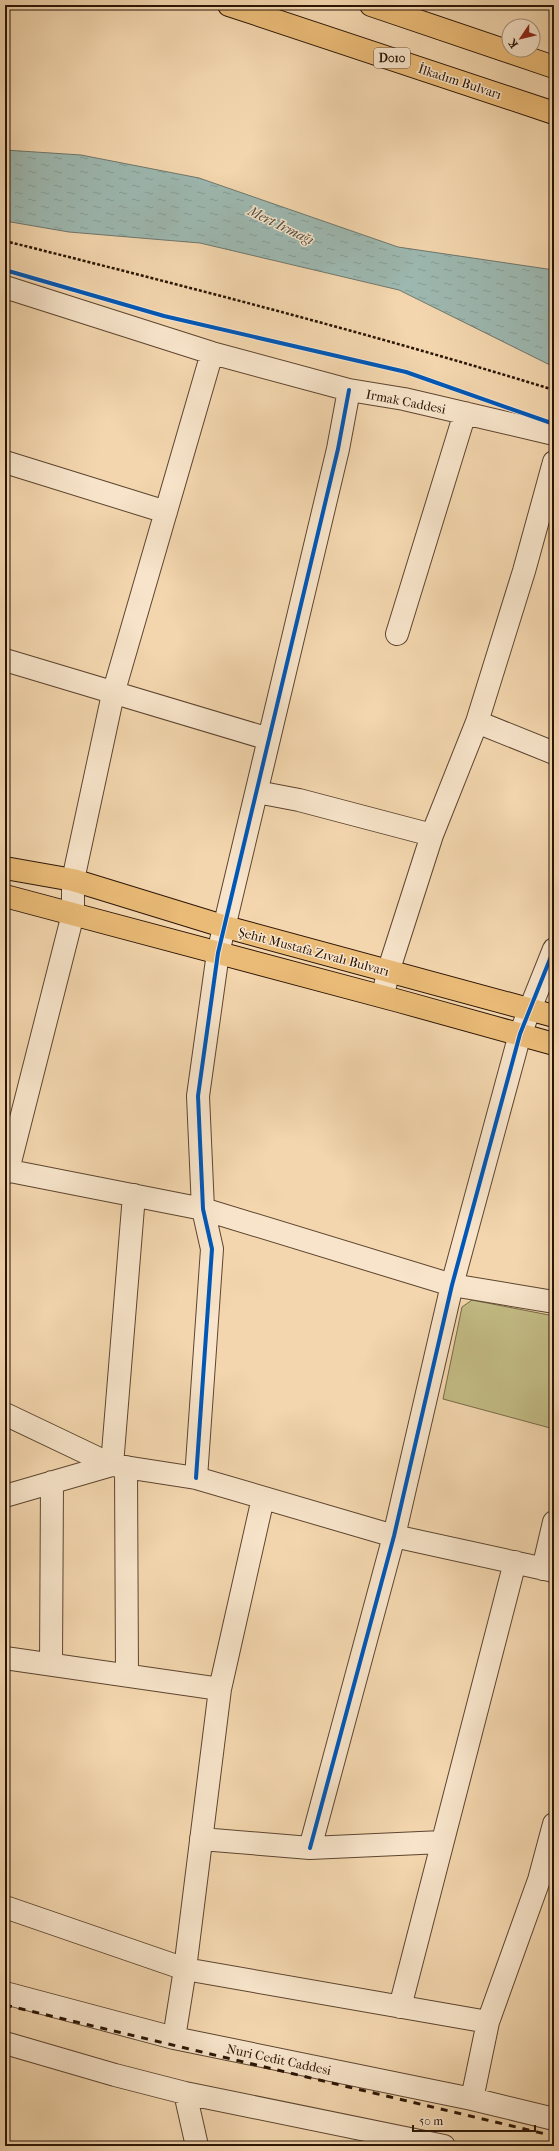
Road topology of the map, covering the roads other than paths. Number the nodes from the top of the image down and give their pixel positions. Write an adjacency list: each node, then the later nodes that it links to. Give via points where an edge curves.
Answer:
1 (229, 5): 4 (main road, İlkadım Bulvarı / D010)
2 (371, 5): 3 (main road)
3 (554, 67)
4 (554, 113)
5 (5, 287): 6 (street, Irmak Caddesi)
6 (212, 353): 7 (street, Irmak Caddesi); 12 (street)
7 (349, 390): 8 (street, Irmak Caddesi); 17 (street, via 338,449)
8 (465, 413): 9 (street, Irmak Caddesi); 13 (street)
9 (554, 434)
10 (5, 462): 12 (street)
11 (554, 462): 16 (street, via 524,571)
12 (166, 512): 15 (street)
13 (397, 634)
14 (5, 660): 15 (street)
15 (113, 694): 17 (street); 22 (street)
16 (477, 722): 18 (street); 20 (street)
17 (270, 739): 19 (street)
18 (554, 753)
19 (257, 792): 20 (street, via 299,800); 25 (street)
20 (432, 835): 28 (street)
21 (5, 868): 22 (main road, Şehit Mustafa Zıvalı Bulvarı)
22 (73, 880): 24 (street); 25 (main road, Şehit Mustafa Zıvalı Bulvarı)
23 (5, 896): 24 (main road, Şehit Mustafa Zıvalı Bulvarı)
24 (73, 914): 27 (main road, Şehit Mustafa Zıvalı Bulvarı); 34 (street)
25 (226, 927): 27 (street); 28 (main road, Şehit Mustafa Zıvalı Bulvarı)
26 (554, 948): 30 (street)
27 (218, 953): 29 (main road, Şehit Mustafa Zıvalı Bulvarı); 36 (street, via 198,1096)
28 (388, 972): 29 (street); 30 (main road, Şehit Mustafa Zıvalı Bulvarı)
29 (383, 996): 32 (main road, Şehit Mustafa Zıvalı Bulvarı)
30 (531, 1008): 31 (main road, Şehit Mustafa Zıvalı Bulvarı); 32 (street)
31 (554, 1016)
32 (520, 1034): 33 (main road, Şehit Mustafa Zıvalı Bulvarı); 37 (street)
33 (554, 1044)
34 (6, 1171): 35 (street)
35 (134, 1195): 36 (street); 40 (street)
36 (203, 1209): 37 (street); 41 (street, via 212,1249)
37 (452, 1285): 38 (street); 46 (street)
38 (554, 1302)
39 (5, 1414): 40 (street)
40 (119, 1466): 41 (street); 42 (street); 51 (street)
41 (196, 1478): 44 (street)
42 (52, 1482): 43 (street); 50 (street)
43 (5, 1496)
44 (263, 1498): 46 (street); 52 (street)
45 (554, 1522): 48 (street)
46 (394, 1536): 47 (street); 56 (street)
47 (515, 1562): 48 (street); 55 (street)
48 (549, 1570)
49 (5, 1658): 50 (street)
50 (51, 1664): 51 (street)
51 (127, 1675): 52 (street)
52 (220, 1689): 54 (street)
53 (554, 1824): 57 (street)
54 (201, 1839): 56 (street); 59 (street)
55 (442, 1842): 56 (street); 61 (street)
56 (310, 1848)
57 (546, 1881): 62 (street)
58 (5, 1907): 59 (street)
59 (185, 1969): 61 (street); 63 (street)
60 (5, 1993): 63 (street, Nuri Cedit Caddesi)
61 (400, 2007): 62 (street)
62 (488, 2022): 66 (street)
63 (174, 2038): 66 (street, Nuri Cedit Caddesi)
64 (5, 2043): 65 (street)
65 (185, 2093): 68 (street); 69 (street)
66 (472, 2100): 67 (street, Nuri Cedit Caddesi)
67 (554, 2119)
68 (197, 2146)
69 (444, 2146)

